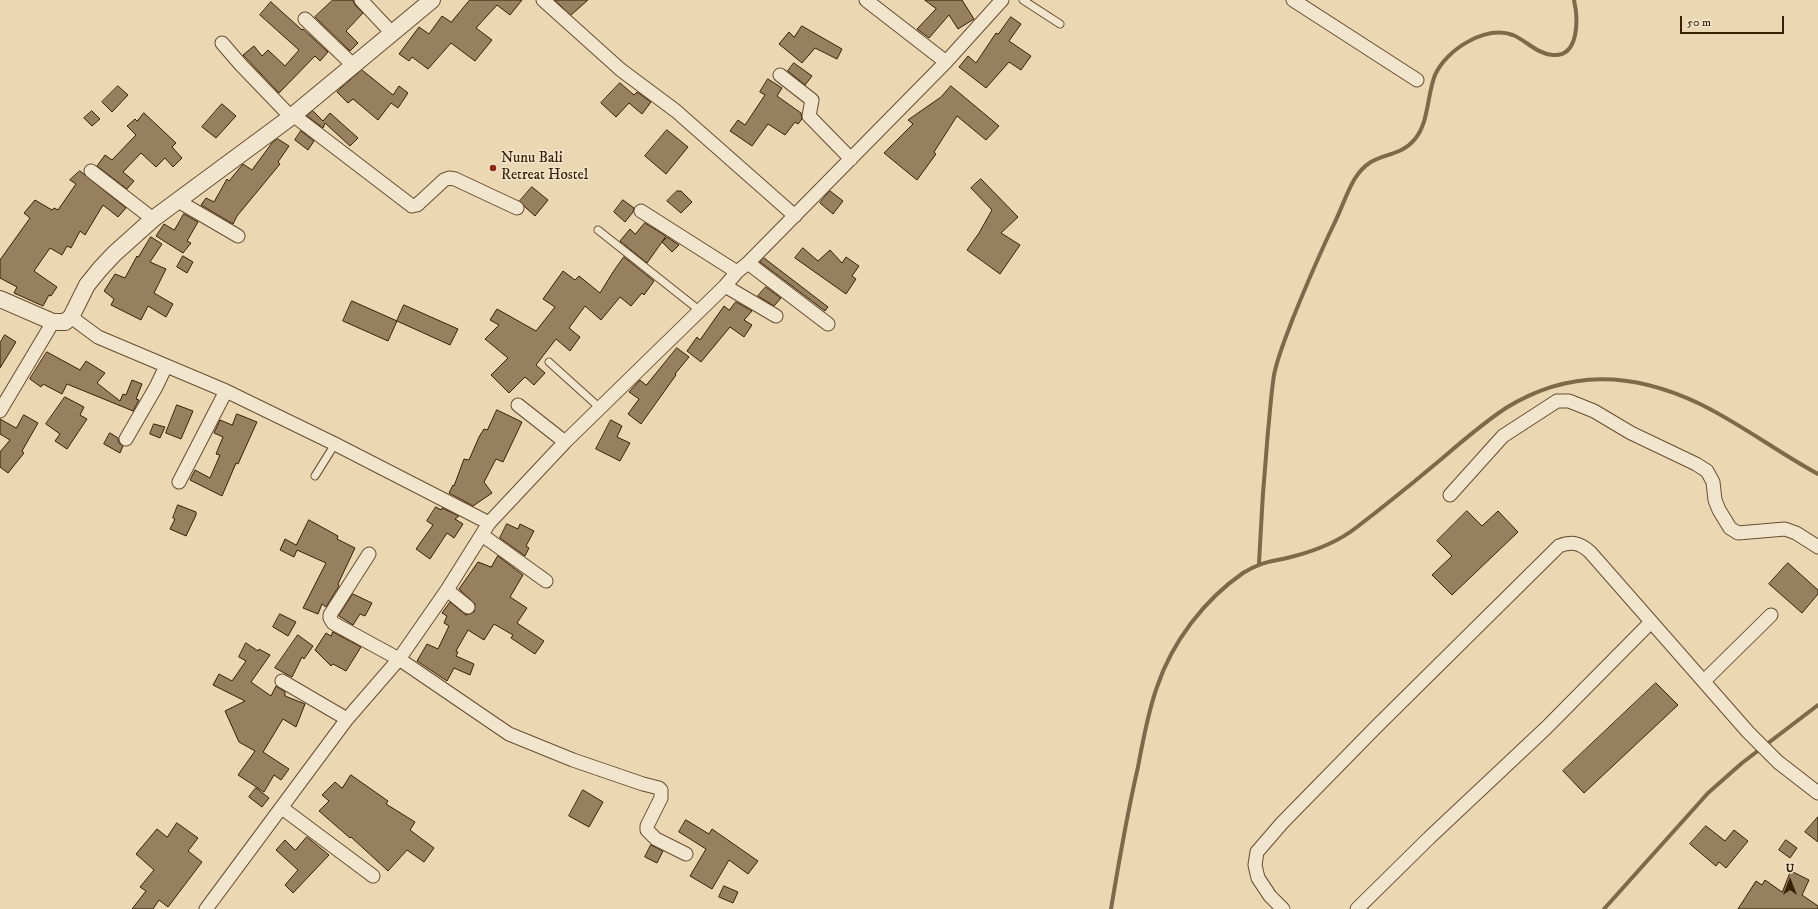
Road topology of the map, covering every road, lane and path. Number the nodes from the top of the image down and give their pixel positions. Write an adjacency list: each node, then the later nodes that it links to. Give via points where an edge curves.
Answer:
1 (361, 0): 10 (street)
2 (432, 0): 10 (street)
3 (543, 0): 22 (street, via 621,70 676,112)
4 (866, 0): 12 (street)
5 (1002, 0): 12 (street)
6 (1023, 0): 9 (lane)
7 (1293, 0): 15 (street)
8 (305, 19): 13 (street)
9 (1060, 24)
10 (391, 32): 13 (street)
11 (222, 43): 16 (street, via 240,65)
12 (946, 62): 17 (street)
13 (353, 65): 16 (street)
14 (780, 75): 17 (street, via 812,100 809,116)
15 (1417, 80)
16 (292, 116): 19 (street); 20 (street, via 412,206 449,178)
17 (852, 158): 22 (street)
18 (91, 171): 23 (street)
19 (178, 201): 23 (street); 25 (street)
20 (518, 208)
21 (641, 211): 27 (street)
22 (795, 216): 26 (street)
23 (153, 219): 32 (street, via 100,269 87,285)
24 (598, 230): 30 (lane)
25 (238, 236)
26 (748, 263): 27 (street); 34 (street)
27 (737, 272): 28 (street)
28 (724, 286): 30 (street); 31 (street)
29 (0, 299): 33 (street)
30 (699, 310): 39 (street)
31 (776, 316)
32 (71, 317): 33 (street, via 65,322); 36 (street, via 98,337)
33 (53, 322): 40 (street)
34 (828, 324)
35 (548, 362): 39 (lane)
36 (166, 366): 37 (street); 41 (street)
37 (226, 391): 43 (street); 45 (street)
38 (518, 405): 42 (street)
39 (600, 408): 42 (street)
40 (0, 412)
41 (126, 439)
42 (565, 442): 47 (street)
43 (335, 444): 44 (lane); 47 (street)
44 (315, 476)
45 (179, 482)
46 (1450, 496): 49 (street, via 1503,436 1557,401 1569,401 1594,411 1631,433 1707,471 1713,482 1719,510 1730,528 1738,533 1785,529)
47 (489, 524): 48 (street)
48 (482, 535): 51 (street); 52 (street)
49 (1818, 547)
50 (369, 554): 56 (street, via 330,618 332,623)
51 (546, 581)
52 (447, 590): 53 (street); 56 (street)
53 (468, 607)
54 (1771, 616): 58 (street)
55 (1651, 622): 58 (street); 65 (street, via 1583,546 1575,543 1559,546 1376,727 1257,852 1255,865 1258,878); 66 (street, via 1546,728)
56 (399, 659): 59 (street); 62 (street, via 509,734 573,760 659,788 661,798 647,830 656,839)
57 (282, 681): 59 (street)
58 (1704, 681): 60 (street, via 1778,762)
59 (347, 719): 61 (street)
60 (1818, 793)
61 (282, 808): 63 (street); 64 (street)
62 (686, 854)
63 (373, 876)
64 (206, 909)
65 (1283, 909)
66 (1357, 909)

